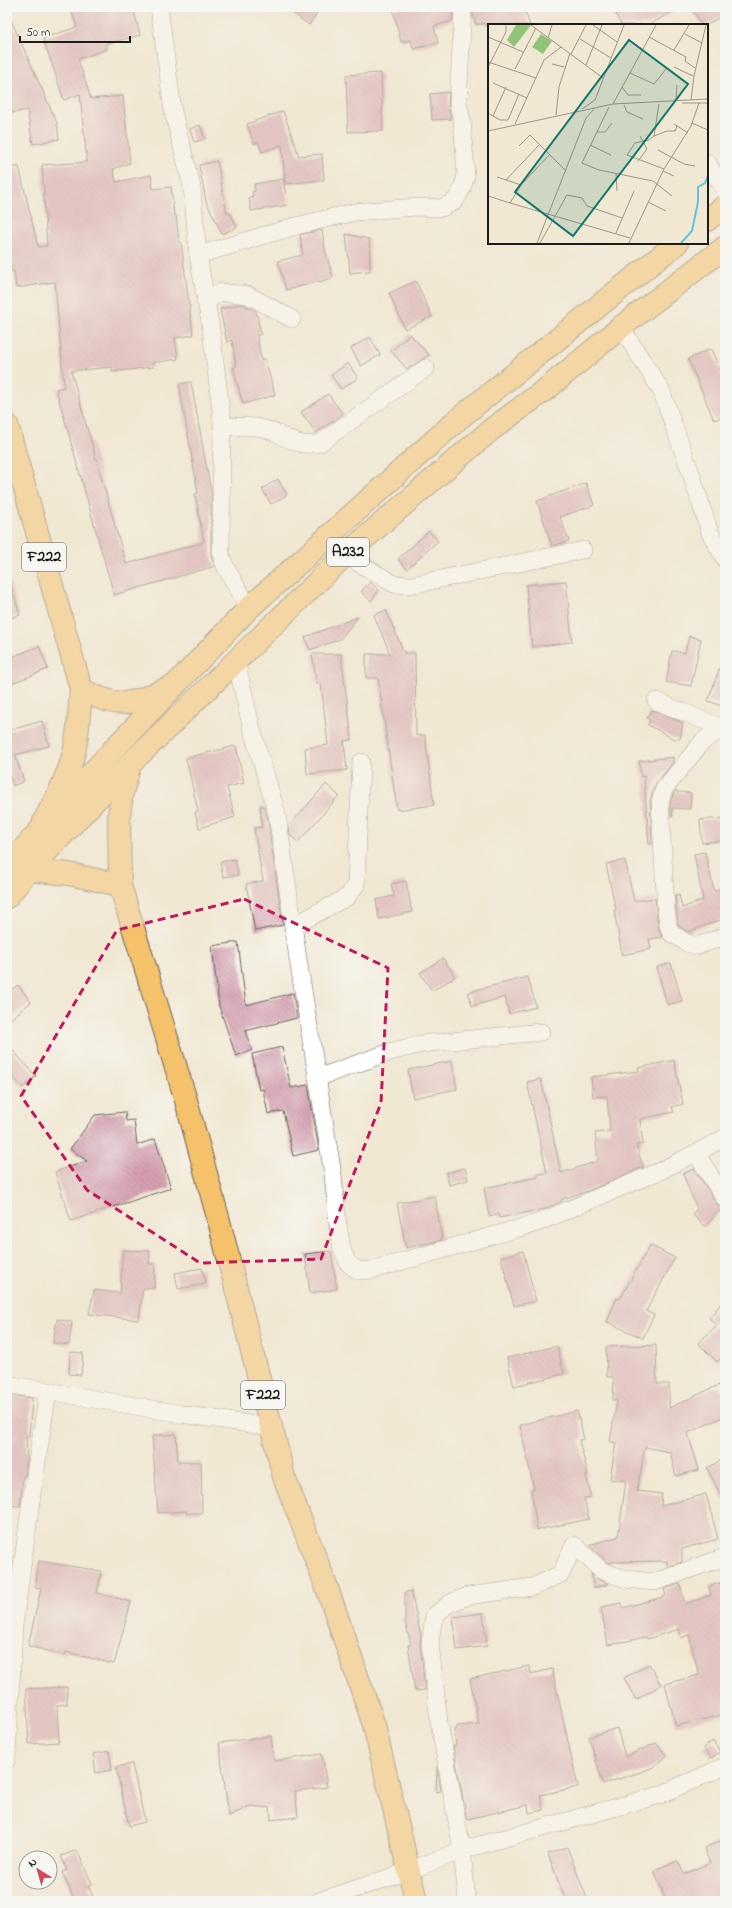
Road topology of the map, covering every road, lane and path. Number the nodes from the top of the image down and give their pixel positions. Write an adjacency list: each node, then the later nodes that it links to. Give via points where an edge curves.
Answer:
1 (159, 7): 9 (street, via 173,111 192,187)
2 (463, 7): 9 (street, via 458,104 462,120 466,176 455,201 442,208 415,207 355,212 296,226)
3 (708, 164): 4 (street)
4 (725, 191)
5 (725, 206): 6 (main road)
6 (708, 219)
7 (676, 244): 20 (main road, A232, via 457,420)
8 (725, 247): 12 (main road, A232)
9 (198, 255): 10 (street)
10 (205, 301): 11 (street, via 221,292 248,295); 14 (street)
11 (292, 319)
12 (622, 327): 18 (main road, A232, via 549,387 492,429); 19 (street, via 661,390 710,533)
13 (426, 368): 14 (street, via 320,443 302,445 260,427 226,427)
14 (222, 419): 20 (street, via 221,554 226,568)
15 (7, 425): 16 (main road, F222)
16 (12, 461): 23 (main road, F222)
17 (583, 550): 18 (street, via 411,585 394,584)
18 (345, 555): 21 (main road, A232)
19 (725, 559)
20 (249, 608): 22 (main road, A232)
21 (236, 660): 27 (main road, A232); 33 (street, via 252,730 277,814)
22 (175, 685): 23 (main road, via 137,702 117,703 100,699); 28 (main road, A232)
23 (81, 688): 28 (main road, F222, via 73,756 64,782)
24 (656, 701): 25 (street)
25 (724, 729): 34 (street, via 703,741 664,788 660,802 666,910 671,933 697,946)
26 (361, 762): 33 (street, via 356,885 347,897)
27 (130, 764): 30 (main road, A232); 31 (main road, F222, via 119,816)
28 (38, 833): 29 (main road, A232)
29 (7, 867)
30 (29, 870): 31 (main road, via 69,874); 32 (main road, A232)
31 (120, 885): 42 (main road, F222, via 185,1097)
32 (7, 896)
33 (293, 926): 36 (street)
34 (725, 936)
35 (541, 1032): 36 (street, via 422,1044 390,1052)
36 (317, 1078): 38 (street, via 341,1241 348,1263 358,1271 372,1270 536,1223)
37 (725, 1138): 38 (street)
38 (696, 1153): 39 (street)
39 (725, 1199)
40 (7, 1384): 41 (street)
41 (48, 1391): 42 (street); 44 (street, via 14,1626)
42 (271, 1427): 47 (main road, F222, via 284,1477 326,1584 374,1724)
43 (725, 1557): 46 (street, via 655,1582 626,1579 602,1571 574,1545 561,1574 533,1587 468,1596 450,1603 434,1616 430,1643 440,1722)
44 (7, 1759)
45 (725, 1766): 46 (street, via 660,1794)
46 (462, 1850): 47 (street); 50 (street)
47 (409, 1871): 48 (street); 49 (main road, F222)
48 (319, 1901)
49 (416, 1901)
50 (467, 1901)

